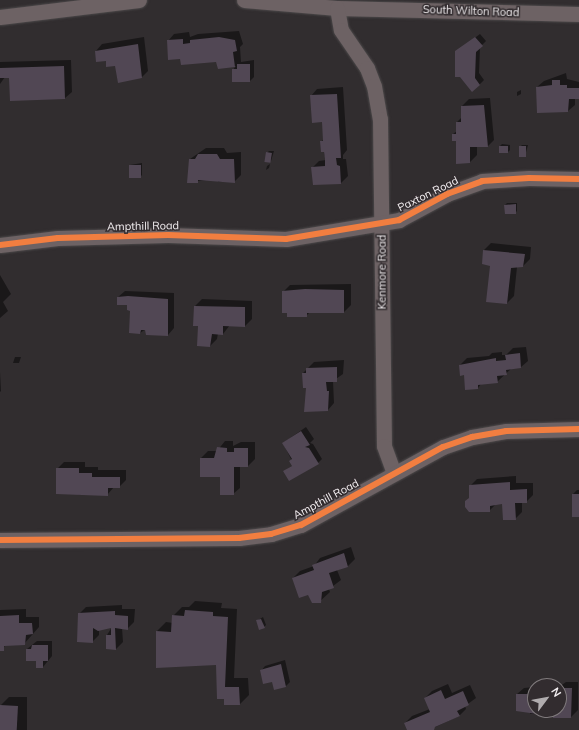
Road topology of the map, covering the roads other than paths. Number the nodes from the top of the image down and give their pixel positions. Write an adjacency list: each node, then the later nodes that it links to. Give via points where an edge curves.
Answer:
1 (139, 0): 5 (street)
2 (244, 0): 3 (street, South Wilton Road)
3 (337, 8): 4 (street, South Wilton Road); 7 (street, Kenmore Road, via 341,30 367,68 374,86 380,119)
4 (579, 14)
5 (0, 17)
6 (579, 179): 7 (street, Paxton Road, via 529,178 482,181 447,194 399,220)
7 (382, 222): 8 (street, Paxton Road); 11 (street, Kenmore Road, via 384,446)
8 (286, 239): 9 (street, Ampthill Road, via 168,235 58,238)
9 (0, 245)
10 (579, 429): 11 (street, Ampthill Road, via 506,431 472,437 442,447)
11 (394, 473): 12 (street, Ampthill Road, via 301,525 270,534 239,538)
12 (0, 540)

